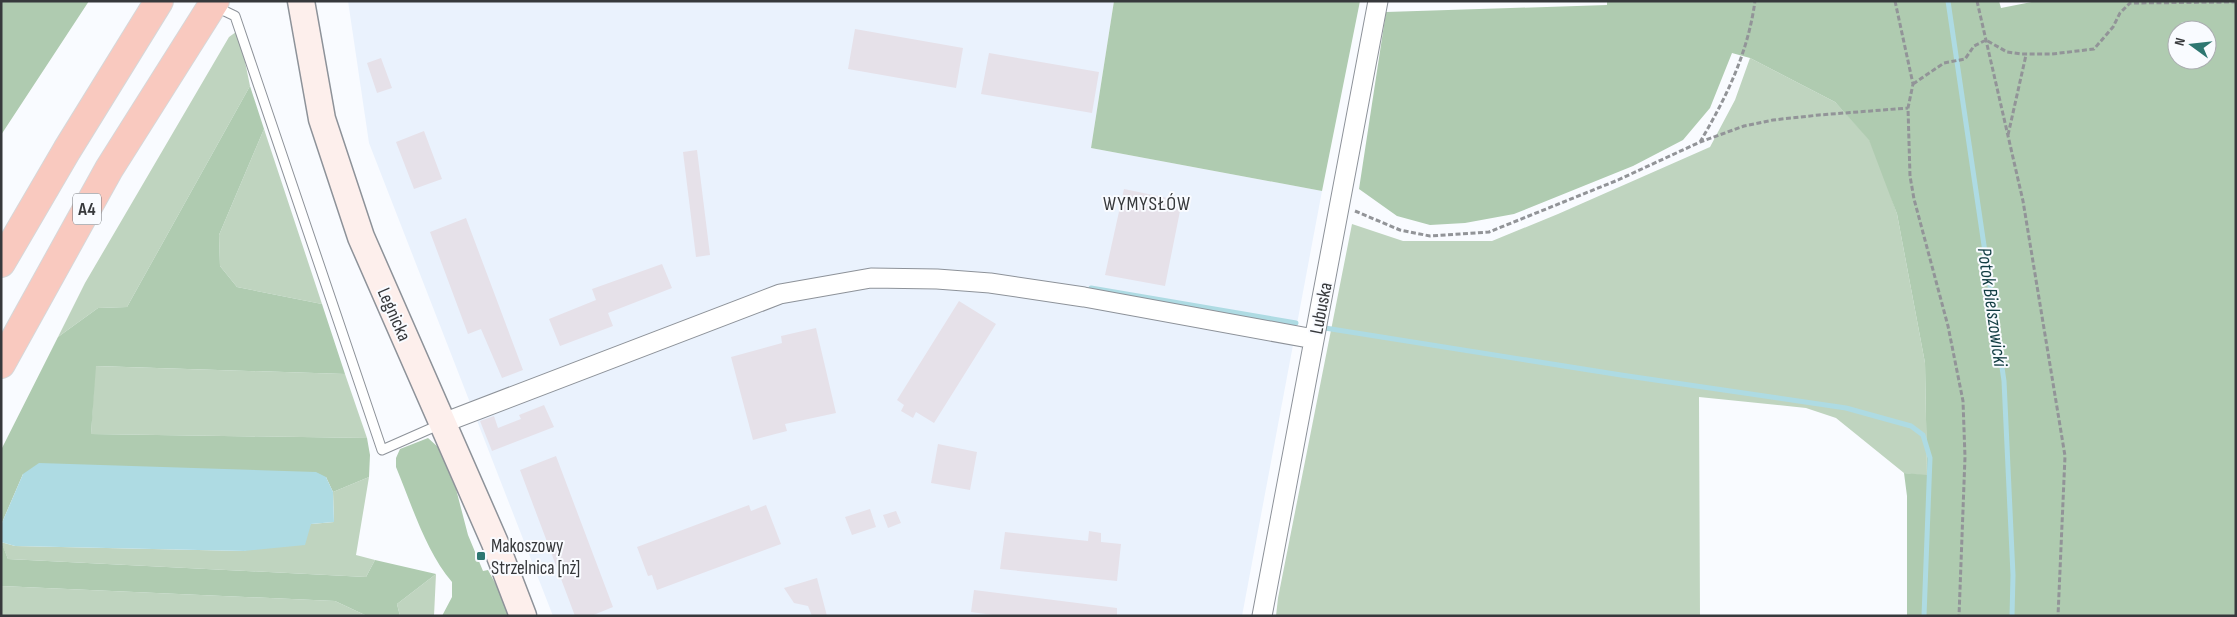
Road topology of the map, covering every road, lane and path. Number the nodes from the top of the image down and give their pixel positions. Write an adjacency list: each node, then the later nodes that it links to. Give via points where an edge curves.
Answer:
1 (159, 1): 16 (highway, A4)
2 (301, 1): 19 (main road, Legnicka, via 322,118 340,178 361,237)
3 (1378, 1): 15 (street, Lubuska)
4 (1755, 1): 14 (path, via 1742,56 1725,99)
5 (1895, 1): 11 (path)
6 (1977, 1): 9 (path)
7 (2236, 2): 10 (path, via 2130,3 2094,49)
8 (213, 3): 18 (highway, A4, via 110,169); 19 (lane, via 235,16 382,450)
9 (1986, 40): 10 (path, via 2007,52); 11 (path, via 1974,46 1965,59 1944,63); 13 (path)
10 (2026, 54): 13 (path)
11 (1913, 84): 12 (path)
12 (1908, 108): 14 (path, via 1773,120 1744,126); 22 (path, via 1914,199 1948,326 1963,401 1965,457)
13 (2008, 136): 23 (path, via 2023,201 2065,456)
14 (1700, 142): 15 (path, via 1618,180 1489,232 1430,236 1400,230)
15 (1340, 205): 17 (street, Lubuska)
16 (1, 263)
17 (1314, 339): 19 (street, via 990,283 871,278 780,294); 21 (street, Lubuska)
18 (1, 364)
19 (443, 423): 20 (main road, Legnicka)
20 (523, 616)
21 (1262, 616)
22 (1959, 616)
23 (2058, 616)

